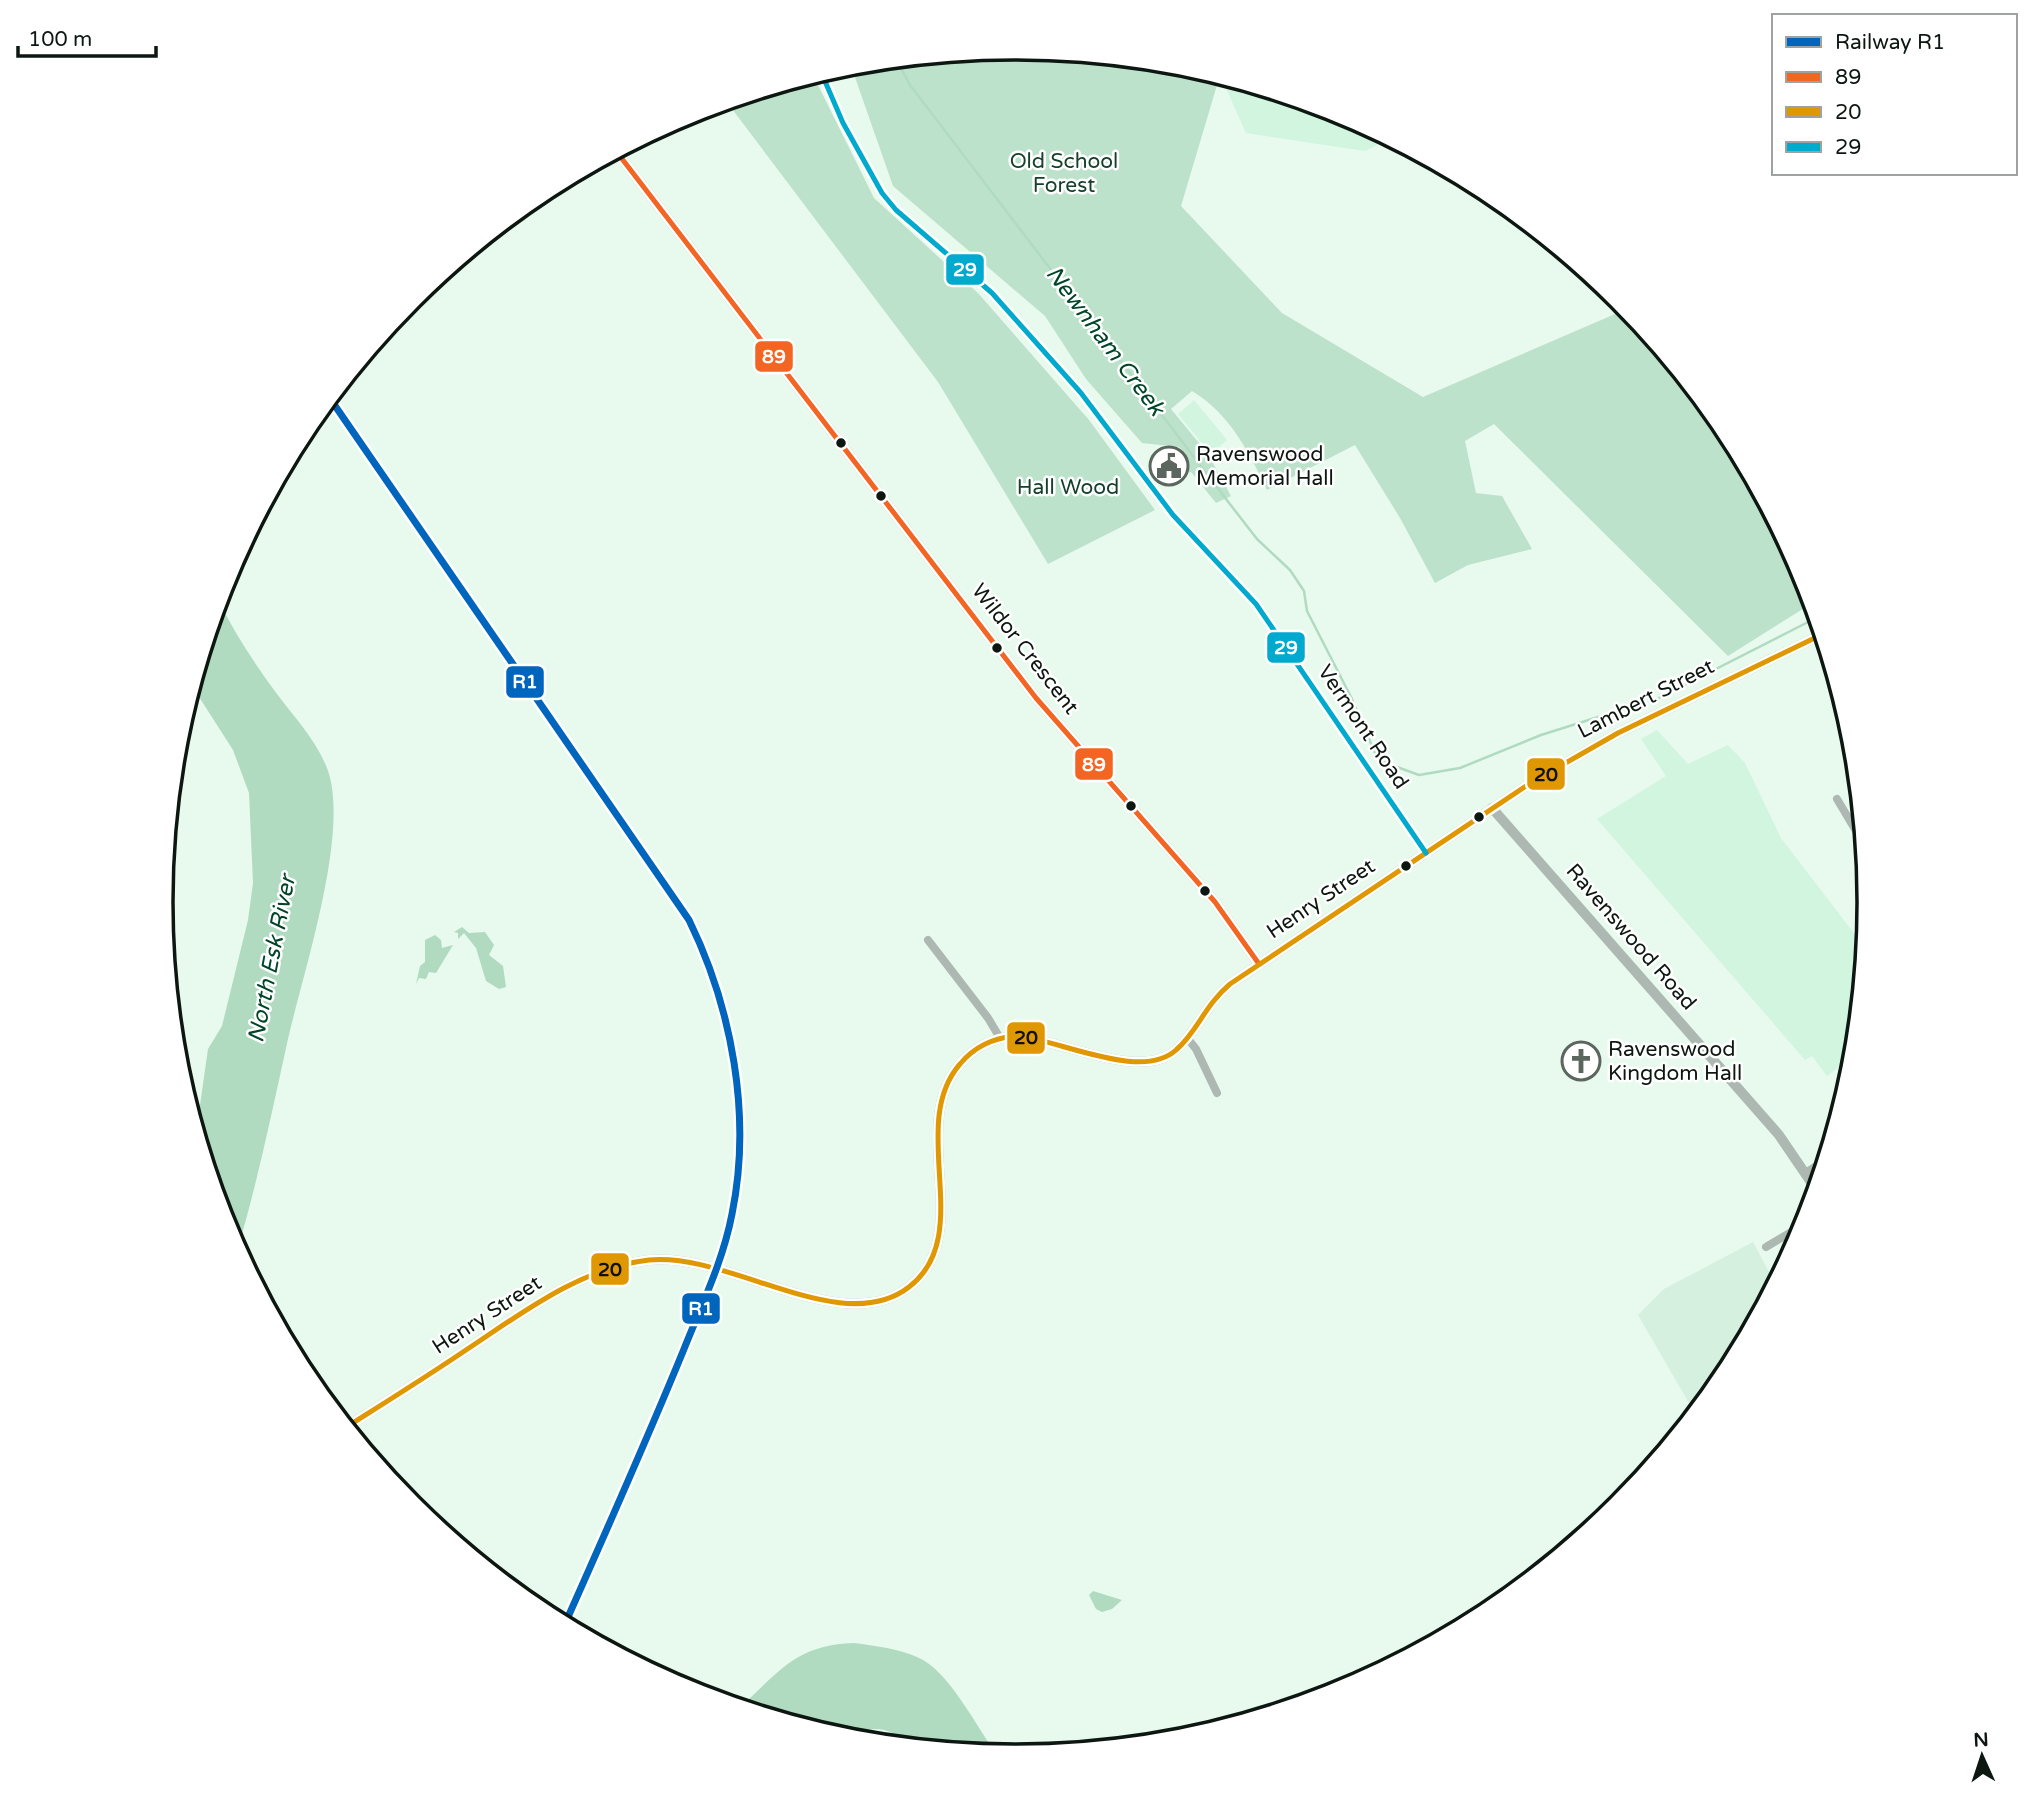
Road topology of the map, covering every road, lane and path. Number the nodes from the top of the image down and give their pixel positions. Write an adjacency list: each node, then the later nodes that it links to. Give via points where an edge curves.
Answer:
1 (825, 82): 7 (street, Vermont Road, via 882,193 992,293 1081,393 1170,512 1256,604)
2 (621, 158): 9 (street, Wildor Crescent, via 1036,698 1215,902)
3 (1816, 638): 5 (street, Lambert Street, via 1618,733)
4 (1836, 799): 6 (street)
5 (1492, 808): 7 (street, Henry Street); 14 (street, Ravenswood Road)
6 (1855, 830)
7 (1426, 853): 9 (street, Henry Street)
8 (928, 940): 10 (street)
9 (1259, 964): 11 (street, Henry Street, via 1213,998)
10 (1000, 1038): 11 (street, Henry Street, via 1034,1038 1143,1063 1164,1058); 18 (street, Henry Street, via 963,1060 943,1092 938,1117 940,1217 936,1248 923,1273 901,1293 872,1304 851,1305 689,1262 652,1260 611,1268 547,1298)
11 (1188, 1039): 12 (street)
12 (1217, 1093)
13 (1816, 1165): 14 (street)
14 (1807, 1172): 15 (street, Ravenswood Road)
15 (1811, 1180)
16 (1791, 1232): 17 (street)
17 (1766, 1247)
18 (353, 1423)

